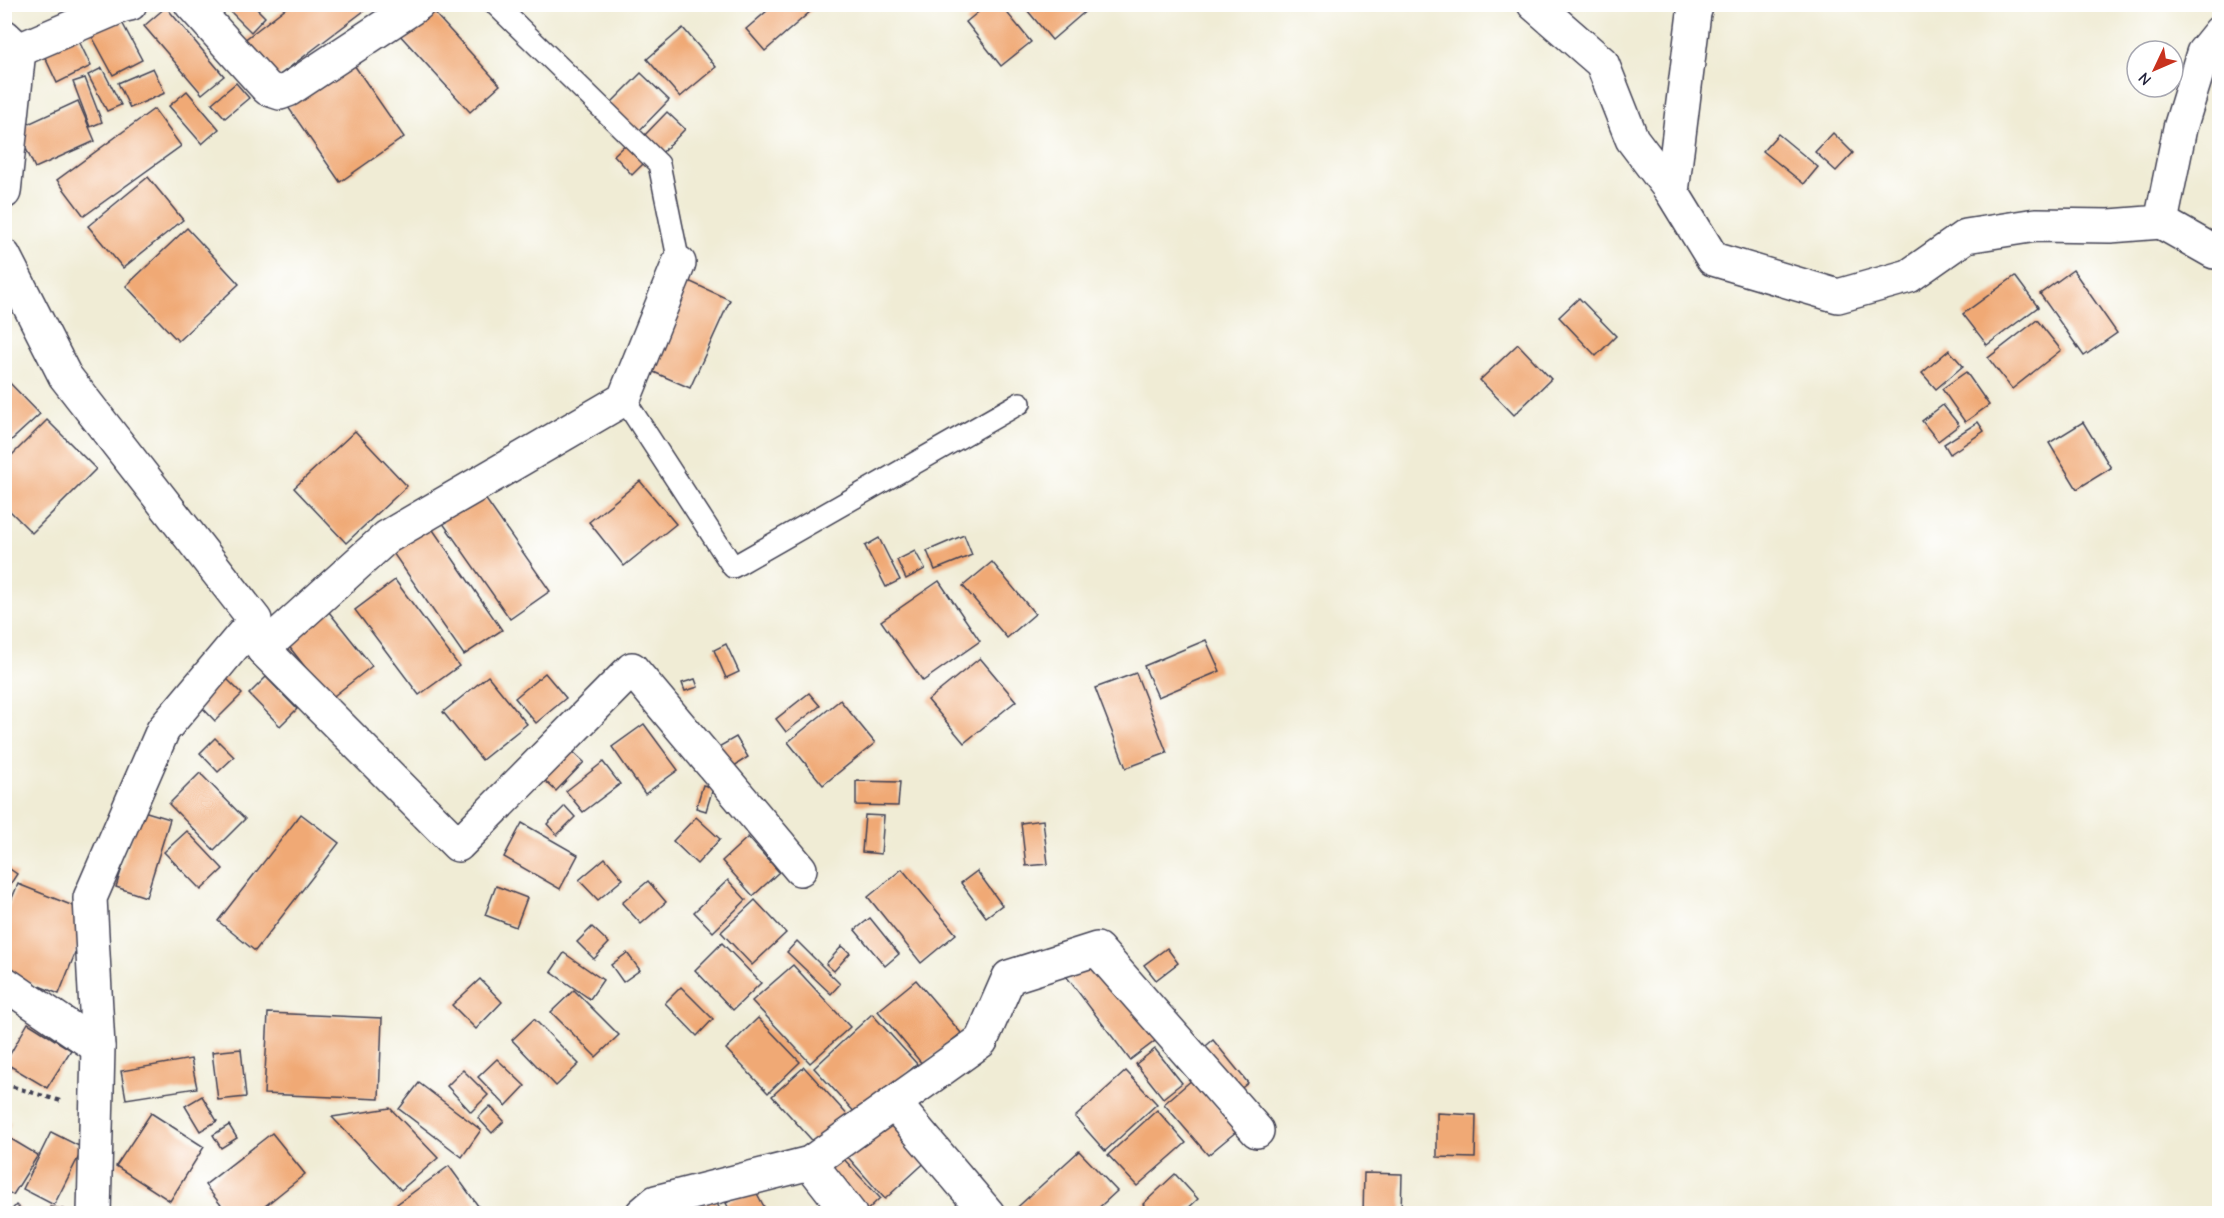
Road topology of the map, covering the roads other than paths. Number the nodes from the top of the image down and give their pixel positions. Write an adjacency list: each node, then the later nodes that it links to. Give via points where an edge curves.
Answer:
1 (130, 4): 8 (street)
2 (190, 4): 3 (street, via 268,89 280,93)
3 (418, 4)
4 (495, 4): 14 (lane, via 659,164)
5 (1534, 4): 10 (street, via 1602,63 1632,139)
6 (1697, 4): 10 (street)
7 (2220, 32): 11 (street, via 2203,53 2183,117)
8 (12, 43): 9 (street)
9 (4, 192)
10 (1672, 192): 11 (street, via 1713,259 1838,296 1909,276 1966,236 2036,225)
11 (2161, 222): 12 (street, via 2214,252)
12 (2220, 251)
13 (4, 256): 17 (street, via 65,376)
14 (679, 263): 15 (street)
15 (624, 399): 16 (lane, via 733,567); 17 (street, via 387,537)
16 (1020, 403)
17 (259, 635): 18 (street, via 458,844 632,669); 20 (street, via 163,730 90,897)
18 (800, 869)
19 (4, 983): 20 (street)
20 (98, 1047): 24 (street)
21 (894, 1103): 22 (street, via 981,1041 1009,977 1097,949); 23 (street); 27 (street)
22 (1257, 1131)
23 (810, 1163): 25 (street, via 657,1202); 26 (street)
24 (94, 1214)
25 (642, 1214)
26 (850, 1214)
27 (988, 1214)

